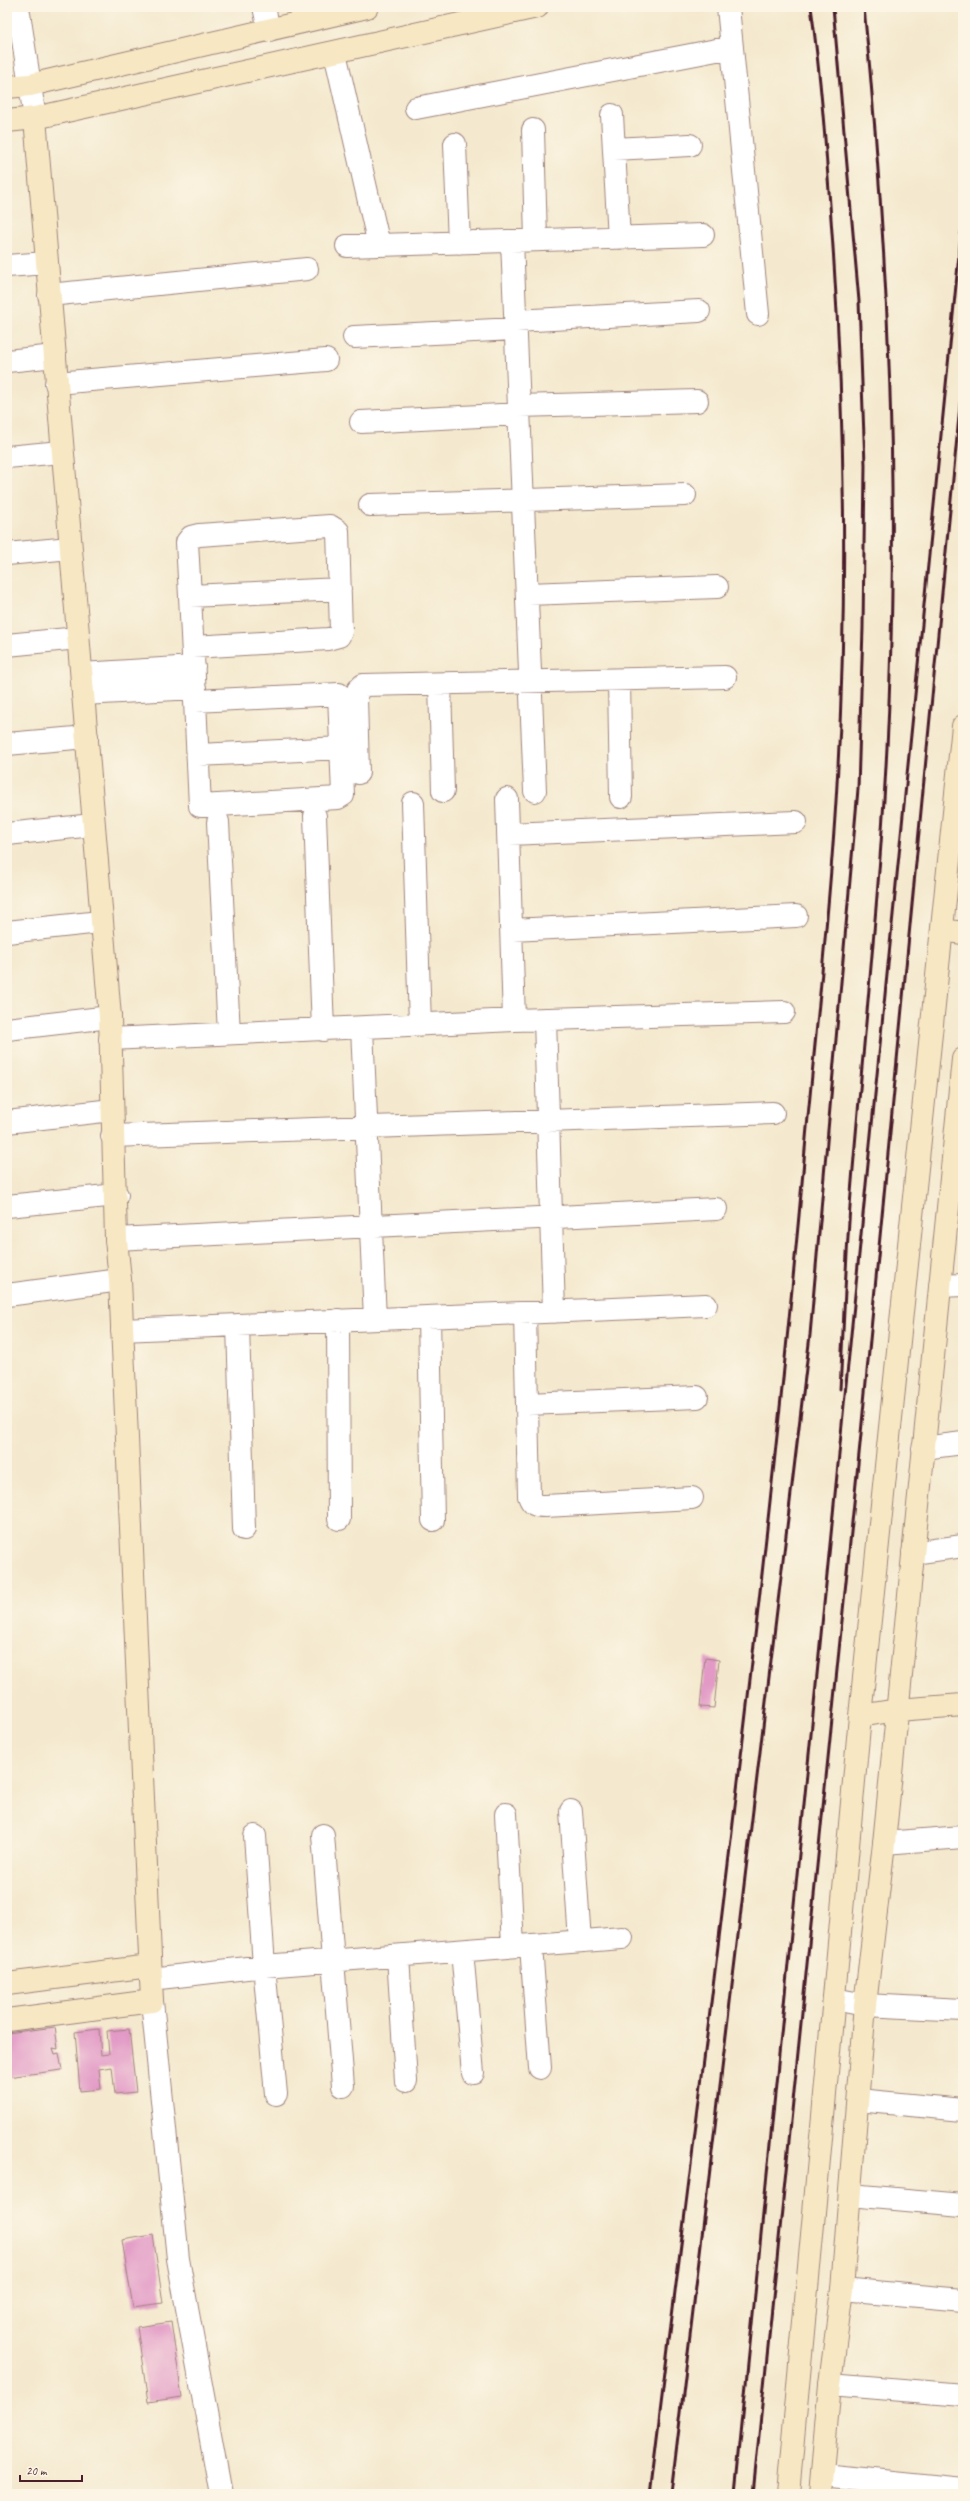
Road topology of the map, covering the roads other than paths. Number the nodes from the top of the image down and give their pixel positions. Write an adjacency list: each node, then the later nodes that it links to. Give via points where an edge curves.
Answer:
1 (264, 7): 6 (street)
2 (367, 7): 6 (street)
3 (537, 7): 8 (street)
4 (728, 7): 7 (street)
5 (15, 17): 9 (street)
6 (269, 30): 9 (street)
7 (732, 47): 11 (street); 31 (street)
8 (335, 53): 13 (street); 24 (street)
9 (30, 85): 10 (street); 13 (street)
10 (7, 87)
11 (416, 108)
12 (612, 115): 18 (street)
13 (35, 118): 14 (street); 26 (street)
14 (7, 121)
15 (533, 130): 21 (street)
16 (456, 144): 23 (street)
17 (690, 145): 18 (street)
18 (614, 149): 20 (street)
19 (703, 235): 20 (street)
20 (618, 238): 21 (street)
21 (536, 240): 22 (street)
22 (512, 241): 23 (street); 32 (street)
23 (459, 243): 24 (street)
24 (379, 245): 25 (street)
25 (347, 246)
26 (46, 262): 27 (street); 29 (street)
27 (7, 266)
28 (307, 269): 29 (street)
29 (49, 295): 34 (street)
30 (699, 311): 32 (street)
31 (758, 314)
32 (516, 325): 33 (street); 39 (street)
33 (354, 337)
34 (55, 356): 35 (street); 37 (street)
35 (7, 360)
36 (326, 360): 37 (street)
37 (56, 383): 41 (street)
38 (697, 401): 39 (street)
39 (520, 410): 40 (street); 44 (street)
40 (361, 422)
41 (61, 452): 42 (street); 46 (street)
42 (7, 458)
43 (685, 495): 44 (street)
44 (523, 501): 45 (street); 50 (street)
45 (370, 505)
46 (70, 548): 47 (street); 52 (street)
47 (7, 554)
48 (717, 587): 50 (street)
49 (340, 589): 51 (street); 51 (street, via 338,531 330,526 191,537 187,542); 54 (street, via 341,632 334,638)
50 (528, 594): 57 (street)
51 (190, 596): 54 (street)
52 (78, 638): 53 (street); 58 (street)
53 (7, 646)
54 (194, 676): 58 (street); 63 (street, via 335,693 340,698); 64 (street)
55 (726, 677): 56 (street)
56 (619, 680): 57 (street); 68 (street)
57 (531, 681): 59 (street); 66 (street)
58 (82, 684): 61 (street)
59 (440, 684): 65 (street); 67 (street, via 372,684 362,685 358,690 356,697)
60 (963, 726): 80 (street)
61 (87, 737): 62 (street); 74 (street)
62 (7, 744)
63 (342, 748): 64 (street); 64 (street, via 344,789 343,795 338,798 208,807 200,806)
64 (198, 755)
65 (443, 791)
66 (535, 791)
67 (359, 795)
68 (621, 797)
69 (507, 799): 76 (street)
70 (412, 803): 87 (street)
71 (315, 816): 90 (street)
72 (218, 822): 91 (street)
73 (796, 822): 76 (street)
74 (93, 825): 75 (street); 78 (street)
75 (7, 834)
76 (509, 834): 79 (street)
77 (796, 916): 79 (street)
78 (100, 922): 81 (street); 84 (street)
79 (512, 930): 86 (street)
80 (942, 930): 82 (street); 131 (street)
81 (7, 932)
82 (963, 933)
83 (784, 1012): 85 (street)
84 (110, 1017): 88 (street); 92 (street)
85 (545, 1019): 86 (street); 96 (street)
86 (514, 1020): 87 (street)
87 (420, 1025): 89 (street)
88 (7, 1028)
89 (362, 1028): 90 (street); 98 (street)
90 (323, 1030): 91 (street)
91 (229, 1033): 92 (street)
92 (110, 1039): 94 (street)
93 (963, 1059): 100 (street)
94 (112, 1110): 97 (street); 99 (street)
95 (774, 1113): 96 (street)
96 (548, 1121): 98 (street); 104 (street)
97 (7, 1122)
98 (366, 1127): 99 (street); 105 (street)
99 (112, 1136): 101 (street)
100 (959, 1145): 109 (street)
101 (117, 1195): 102 (street); 106 (street)
102 (7, 1206)
103 (716, 1209): 104 (street)
104 (550, 1217): 105 (street); 112 (street)
105 (370, 1226): 106 (street); 115 (street)
106 (116, 1239): 107 (street)
107 (120, 1280): 110 (street); 118 (street)
108 (963, 1285): 109 (street)
109 (940, 1286): 122 (street)
110 (7, 1295)
111 (706, 1305): 112 (street)
112 (554, 1312): 113 (street)
113 (525, 1313): 114 (street); 120 (street)
114 (429, 1317): 115 (street); 125 (street)
115 (375, 1319): 116 (street)
116 (338, 1320): 117 (street); 124 (street)
117 (238, 1325): 118 (street); 126 (street)
118 (122, 1330): 145 (street)
119 (697, 1397): 120 (street)
120 (528, 1404): 123 (street, via 529,1496 536,1506)
121 (963, 1443): 122 (street)
122 (923, 1448): 128 (street)
123 (692, 1498)
124 (339, 1519)
125 (433, 1520)
126 (244, 1529)
127 (963, 1546): 128 (street)
128 (913, 1553): 130 (street)
129 (963, 1705): 130 (street)
130 (897, 1710): 131 (street); 137 (street)
131 (860, 1716): 147 (street)
132 (572, 1811): 139 (street)
133 (506, 1814): 140 (street)
134 (323, 1835): 143 (street)
135 (255, 1836): 144 (street)
136 (963, 1837): 137 (street)
137 (884, 1843): 149 (street)
138 (622, 1938): 139 (street)
139 (580, 1942): 140 (street)
140 (522, 1946): 141 (street); 152 (street)
141 (462, 1951): 142 (street); 153 (street)
142 (398, 1956): 143 (street); 154 (street)
143 (333, 1962): 144 (street); 155 (street)
144 (264, 1966): 145 (street); 156 (street)
145 (151, 1972): 146 (street); 148 (street)
146 (7, 1984)
147 (834, 2000): 149 (street); 168 (street)
148 (152, 2001): 151 (street); 167 (street, via 178,2259)
149 (864, 2005): 150 (street); 157 (street)
150 (963, 2010)
151 (7, 2020)
152 (540, 2068)
153 (473, 2073)
154 (406, 2081)
155 (343, 2086)
156 (276, 2094)
157 (858, 2100): 158 (street); 159 (street)
158 (963, 2110)
159 (850, 2195): 160 (street); 161 (street)
160 (963, 2205)
161 (842, 2289): 162 (street); 163 (street)
162 (963, 2300)
163 (830, 2384): 164 (street); 165 (street)
164 (963, 2396)
165 (821, 2484): 166 (street)
166 (963, 2489)
167 (221, 2494)
168 (788, 2494)

